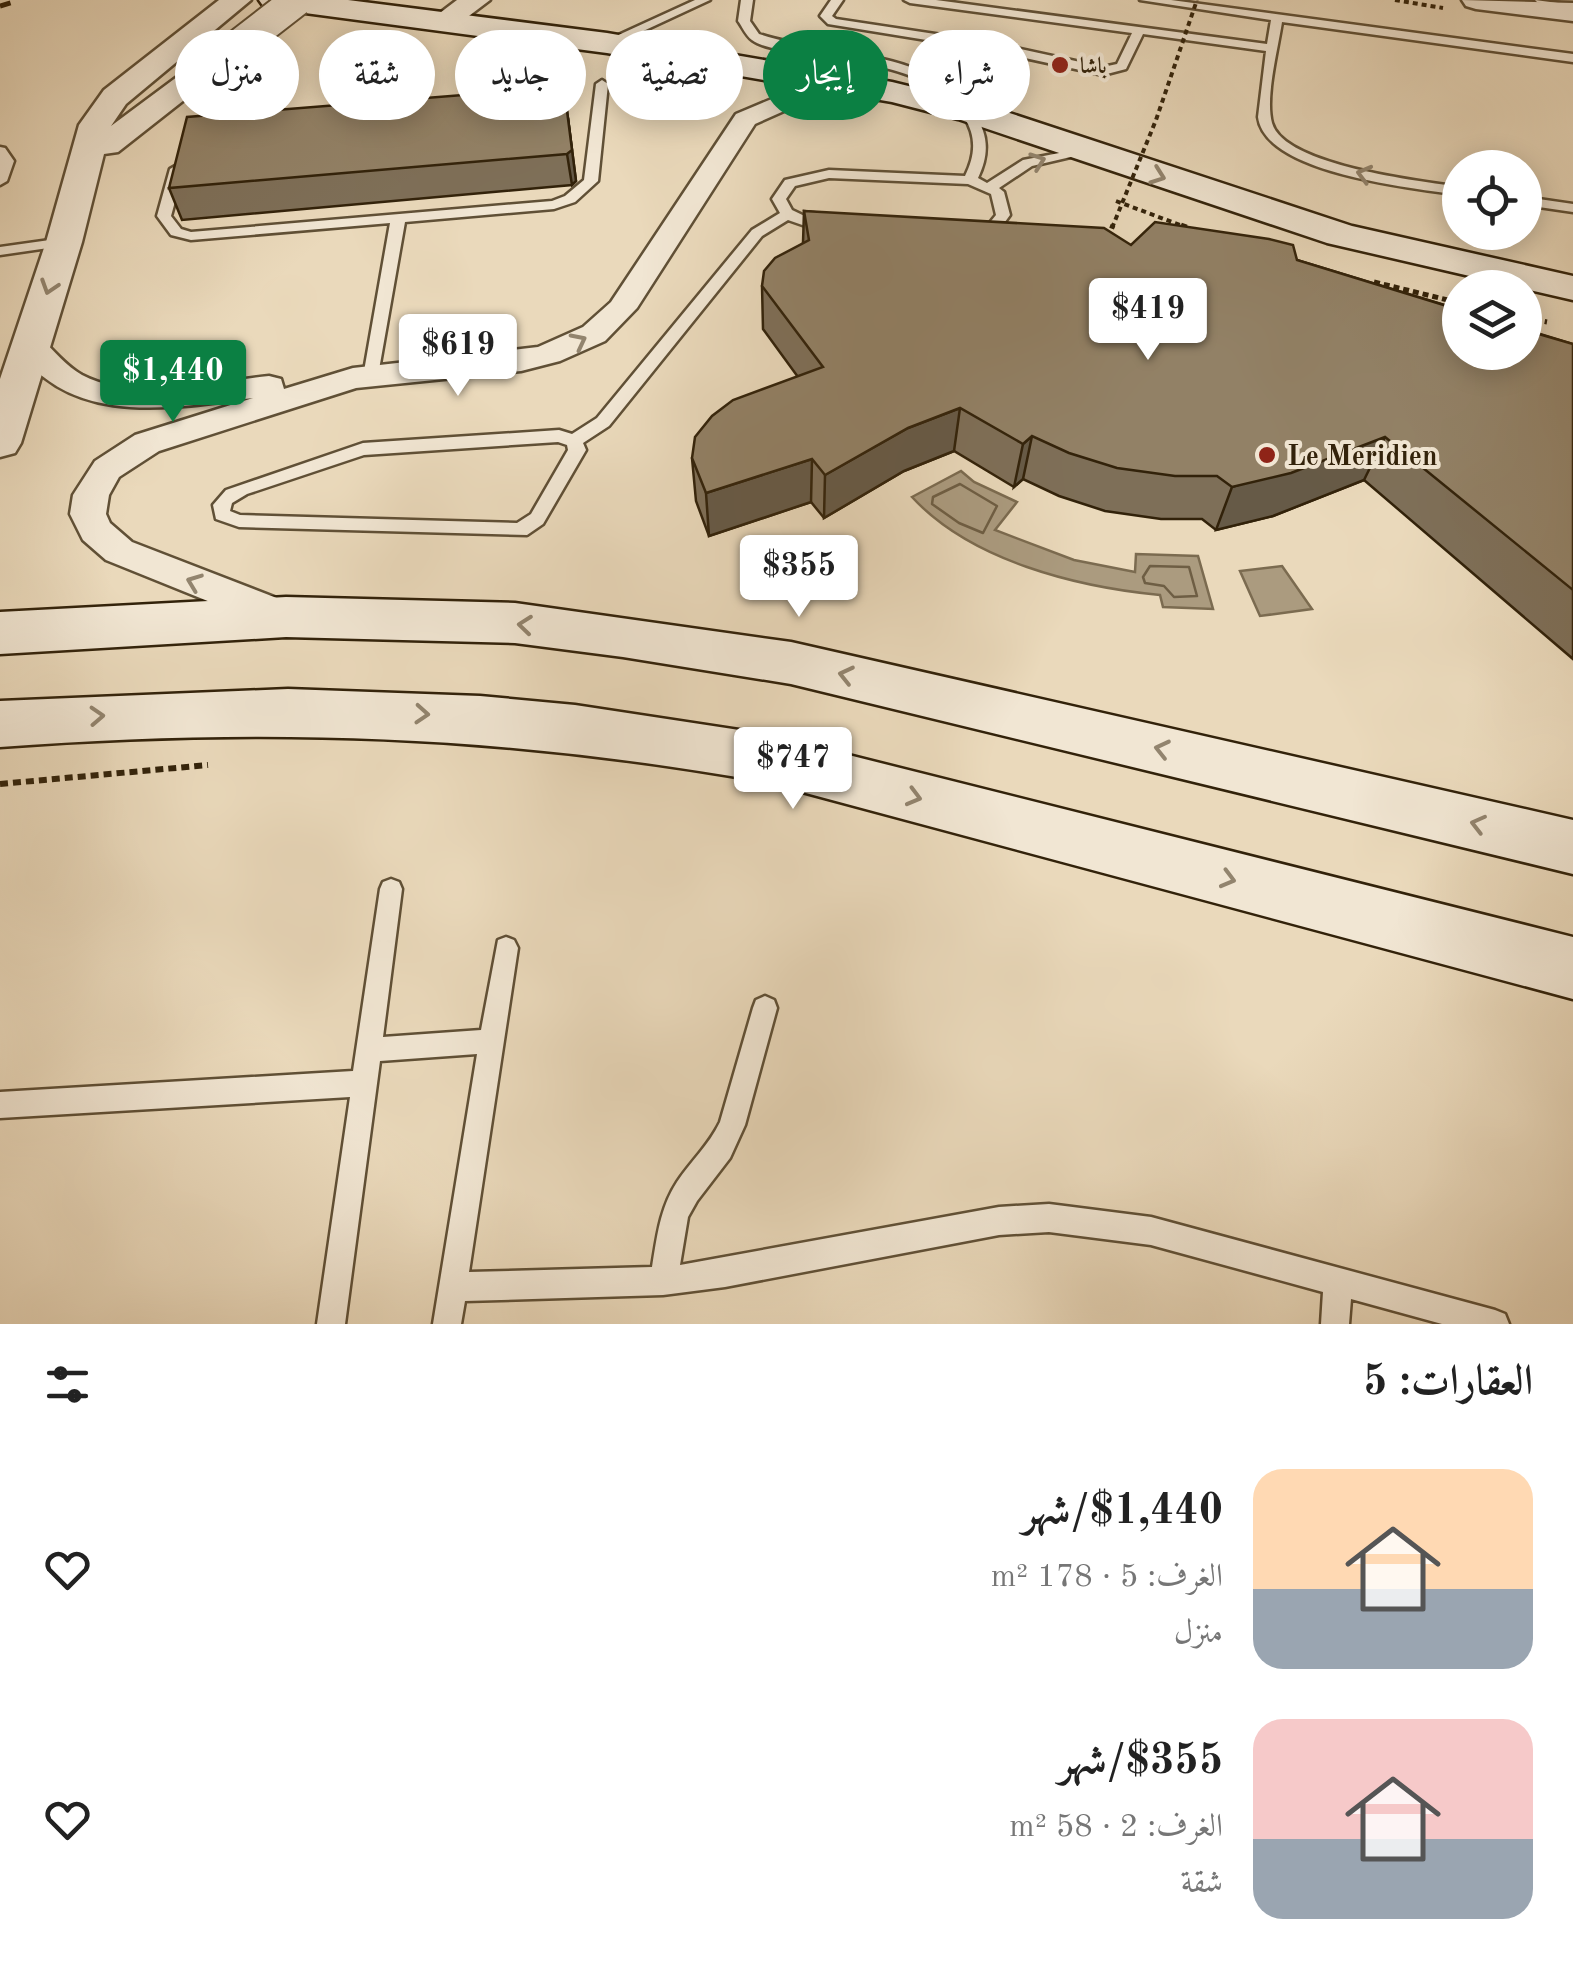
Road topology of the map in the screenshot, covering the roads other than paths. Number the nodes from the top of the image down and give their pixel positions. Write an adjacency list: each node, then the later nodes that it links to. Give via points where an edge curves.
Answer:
1 (237, 0): 36 (street, via 103,110)
2 (275, 0): 13 (main road)
3 (297, 0): 36 (street, bridge)
4 (476, 0): 17 (street)
5 (704, 0): 18 (lane)
6 (748, 0): 27 (lane, via 744,21 756,37)
7 (836, 0): 21 (lane, via 826,16 832,22)
8 (910, 0): 15 (lane)
9 (1014, 0): 15 (lane)
10 (1146, 0): 16 (lane)
11 (1476, 0): 14 (street)
12 (1541, 0): 14 (lane)
13 (349, 4): 17 (main road)
14 (1573, 10)
15 (1006, 13): 19 (lane); 20 (lane)
16 (1277, 18): 23 (lane); 25 (lane)
17 (443, 22): 22 (main road)
18 (636, 30)
19 (997, 30)
20 (1139, 30): 23 (lane); 24 (lane, via 1122,66 1110,70)
21 (908, 34)
22 (606, 43)
23 (1273, 48): 40 (lane, one-way to 23, via 1373,176 1280,143 1265,121)
24 (1030, 54)
25 (1573, 58)
26 (743, 66): 29 (main road)
27 (908, 73)
28 (602, 84): 44 (lane, via 594,172 583,190 536,208)
29 (892, 92): 30 (main road); 49 (street, one-way to 29, via 521,361 574,345 622,308 745,120 779,104)
30 (908, 96)
31 (973, 120): 38 (lane, via 982,148)
32 (997, 120): 35 (main road)
33 (184, 146): 44 (lane, via 164,216 176,232 208,237)
34 (0, 151): 37 (lane, via 7,161)
35 (1090, 151): 39 (lane, one-way to 35, via 1028,163); 47 (main road, one-way to 47, via 1341,235)
36 (86, 160): 45 (street)
37 (0, 180)
38 (970, 180): 39 (lane); 43 (lane, via 814,175 782,190)
39 (990, 187): 43 (lane, via 1000,197 1000,233 824,226)
40 (1442, 188)
41 (1542, 203): 42 (lane)
42 (1573, 208)
43 (788, 214): 50 (lane, via 757,233 604,422)
44 (398, 220): 49 (lane)
45 (64, 242): 46 (lane); 48 (street, one-way to 48)
46 (0, 251)
47 (1573, 288)
48 (30, 346): 49 (street, via 78,386 125,396); 51 (street)
49 (362, 377): 52 (street, one-way to 49, via 119,551 96,530 88,514 91,496 107,469 147,443)
50 (574, 441): 50 (lane, via 559,436 363,449 240,490 220,508 239,520 521,530 538,519 577,450)
51 (0, 443)
52 (286, 617): 53 (main road); 55 (main road, one-way to 52, via 791,663 515,623)
53 (0, 633)
54 (0, 724): 58 (main road, one-way to 58, via 263,710 504,720 654,736 766,758)
55 (1573, 847)
56 (391, 889): 61 (lane)
57 (506, 948): 60 (lane)
58 (1573, 968)
59 (765, 1008): 64 (lane, via 732,1125 675,1214)
60 (491, 1040): 61 (lane); 66 (lane)
61 (369, 1050): 62 (lane)
62 (364, 1084): 63 (lane); 67 (lane)
63 (0, 1105)
64 (663, 1281): 65 (lane, via 999,1221 1049,1218 1151,1231); 66 (lane)
65 (1338, 1282): 69 (lane); 70 (lane)
66 (451, 1287): 68 (lane)
67 (331, 1324)
68 (448, 1324)
69 (1335, 1324)
70 (1495, 1324)

